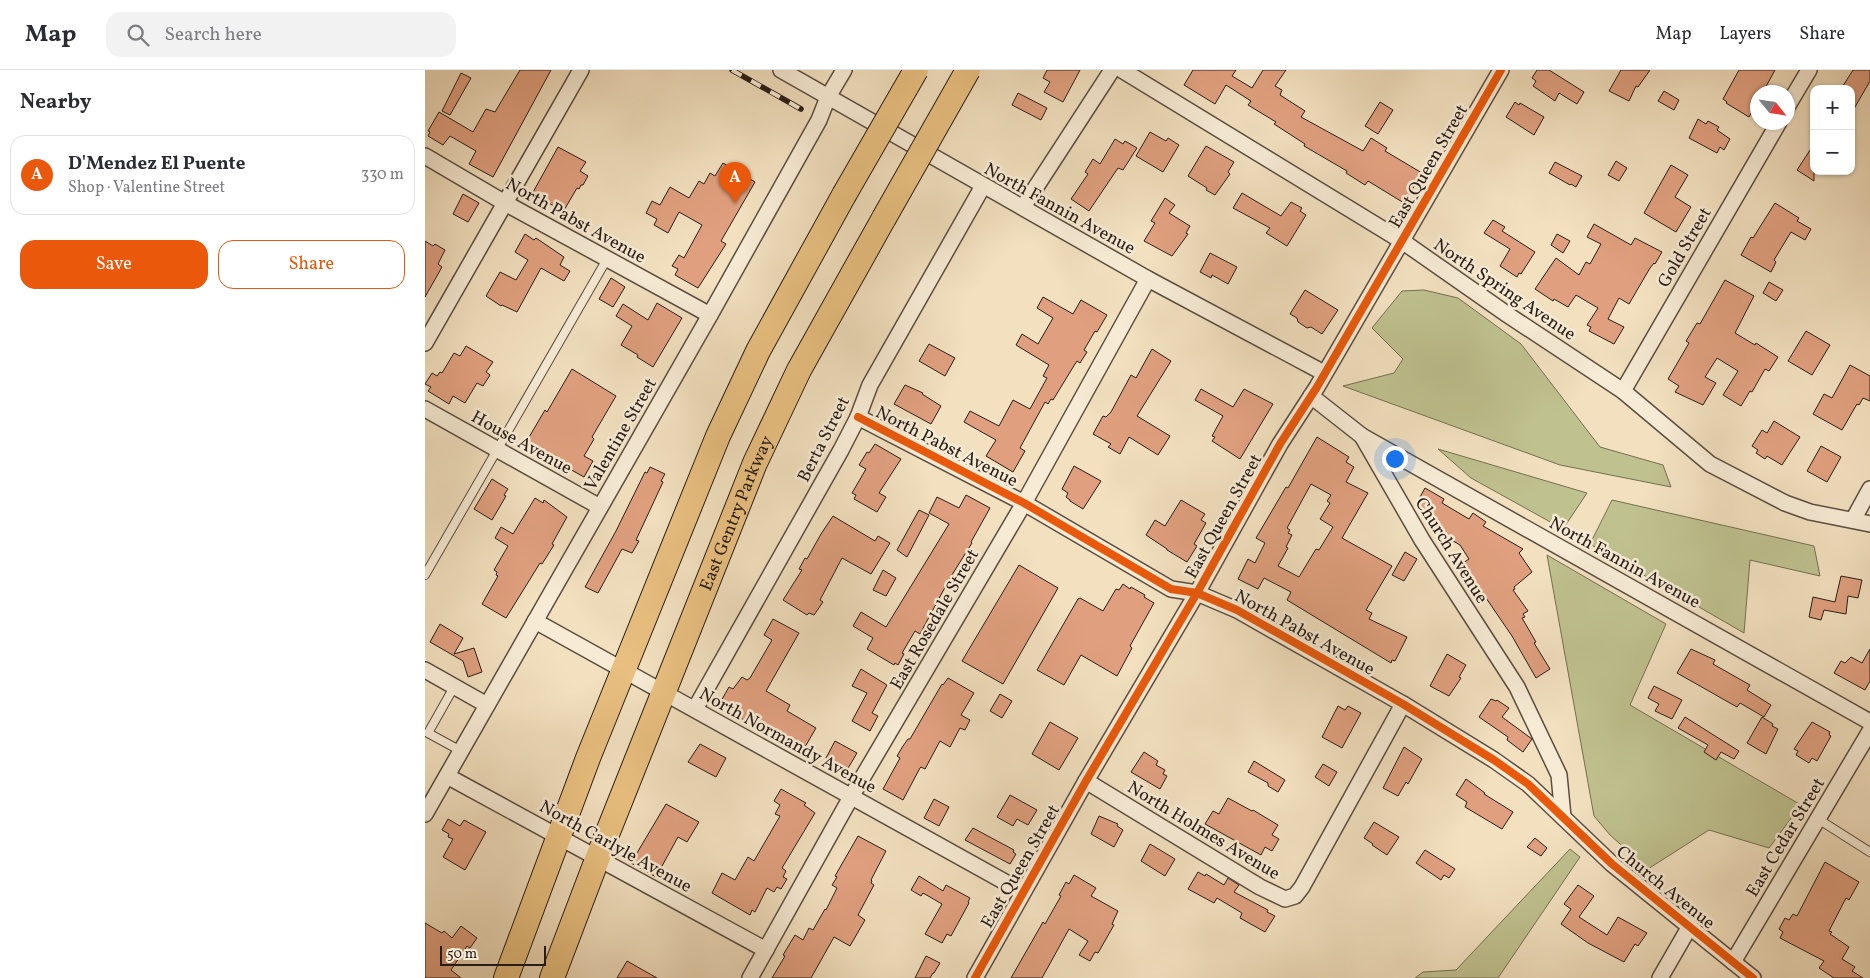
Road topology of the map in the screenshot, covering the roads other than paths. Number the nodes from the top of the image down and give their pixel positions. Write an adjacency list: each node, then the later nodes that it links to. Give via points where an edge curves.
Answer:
1 (581, 70): 15 (street)
2 (781, 70): 11 (street, North Fannin Avenue)
3 (844, 70): 11 (street, Valentine Street)
4 (916, 70): 38 (main road, bridge, via 844,195 732,406)
5 (968, 70): 40 (main road, East Gentry Parkway, bridge, via 778,412)
6 (1112, 70): 16 (street)
7 (1122, 70): 17 (street, North Spring Avenue)
8 (1501, 70): 17 (street, East Queen Street)
9 (1809, 70): 10 (street)
10 (1795, 94)
11 (829, 97): 14 (street, North Fannin Avenue); 20 (street, Valentine Street)
12 (1774, 130): 23 (street, Gold Street)
13 (425, 156): 15 (street, North Pabst Avenue)
14 (983, 186): 16 (street, North Fannin Avenue); 26 (street, Berta Street, via 870,385)
15 (505, 203): 18 (street, North Pabst Avenue); 21 (street)
16 (1023, 207): 19 (street, North Fannin Avenue)
17 (1402, 241): 22 (street, East Queen Street); 23 (street, North Spring Avenue)
18 (607, 259): 20 (street, North Pabst Avenue); 28 (lane)
19 (1148, 279): 22 (street, North Fannin Avenue); 30 (street, East Rosedale Street)
20 (710, 315): 31 (street, Valentine Street)
21 (425, 343)
22 (1324, 373): 24 (street, East Queen Street)
23 (1623, 391): 32 (street, North Spring Avenue, via 1719,469 1785,503 1810,512)
24 (1311, 396): 27 (street, Church Avenue); 35 (street, East Queen Street, via 1280,444)
25 (425, 409): 28 (street, House Avenue)
26 (858, 418): 30 (street, North Pabst Avenue); 43 (street, Berta Street)
27 (1362, 436): 44 (street, North Fannin Avenue); 51 (street, Church Avenue, via 1422,540 1517,686 1559,775)
28 (497, 450): 31 (street, House Avenue); 34 (lane)
29 (1870, 489): 32 (street)
30 (1024, 503): 35 (street, North Pabst Avenue, via 1171,589); 49 (street, East Rosedale Street)
31 (600, 507): 36 (street, Valentine Street)
32 (1853, 520): 33 (street, North Spring Avenue)
33 (1870, 524)
34 (425, 574)
35 (1197, 594): 41 (street, North Pabst Avenue, via 1237,610); 48 (street, East Queen Street)
36 (535, 620): 38 (street, North Normandy Avenue); 42 (street, Valentine Street)
37 (425, 670): 39 (street)
38 (623, 670): 40 (street, North Normandy Avenue); 53 (main road)
39 (454, 687): 42 (street); 46 (lane, via 428,733)
40 (664, 692): 43 (street, North Normandy Avenue); 55 (main road, East Gentry Parkway)
41 (1403, 704): 48 (street, North Holmes Avenue, via 1302,887 1295,896 1285,899); 51 (street, North Pabst Avenue, via 1508,769)
42 (487, 705): 46 (street, Valentine Street)
43 (695, 709): 49 (street, North Normandy Avenue)
44 (1870, 722)
45 (1870, 731): 52 (street, East Cedar Street)
46 (461, 751): 47 (street, Valentine Street)
47 (447, 776): 50 (street, Valentine Street); 53 (street, North Carlyle Avenue)
48 (1086, 781): 56 (street, East Queen Street)
49 (851, 797): 56 (street, North Normandy Avenue); 59 (street, East Rosedale Street)
50 (425, 814)
51 (1563, 817): 57 (street, Church Avenue, via 1612,864)
52 (1818, 819): 54 (lane); 60 (street, East Cedar Street)
53 (558, 836): 55 (street, North Carlyle Avenue); 58 (main road)
54 (1870, 852)
55 (597, 858): 59 (street, North Carlyle Avenue); 63 (main road, East Gentry Parkway)
56 (1023, 892): 65 (street, East Queen Street)
57 (1690, 926): 60 (street, Church Avenue); 66 (street)
58 (520, 942): 61 (main road); 62 (main road)
59 (766, 950): 64 (street, East Rosedale Street)
60 (1733, 962): 67 (street, Church Avenue)
61 (494, 978)
62 (506, 978)
63 (552, 978)
64 (750, 978)
65 (975, 978)
66 (1660, 978)
67 (1753, 978)

